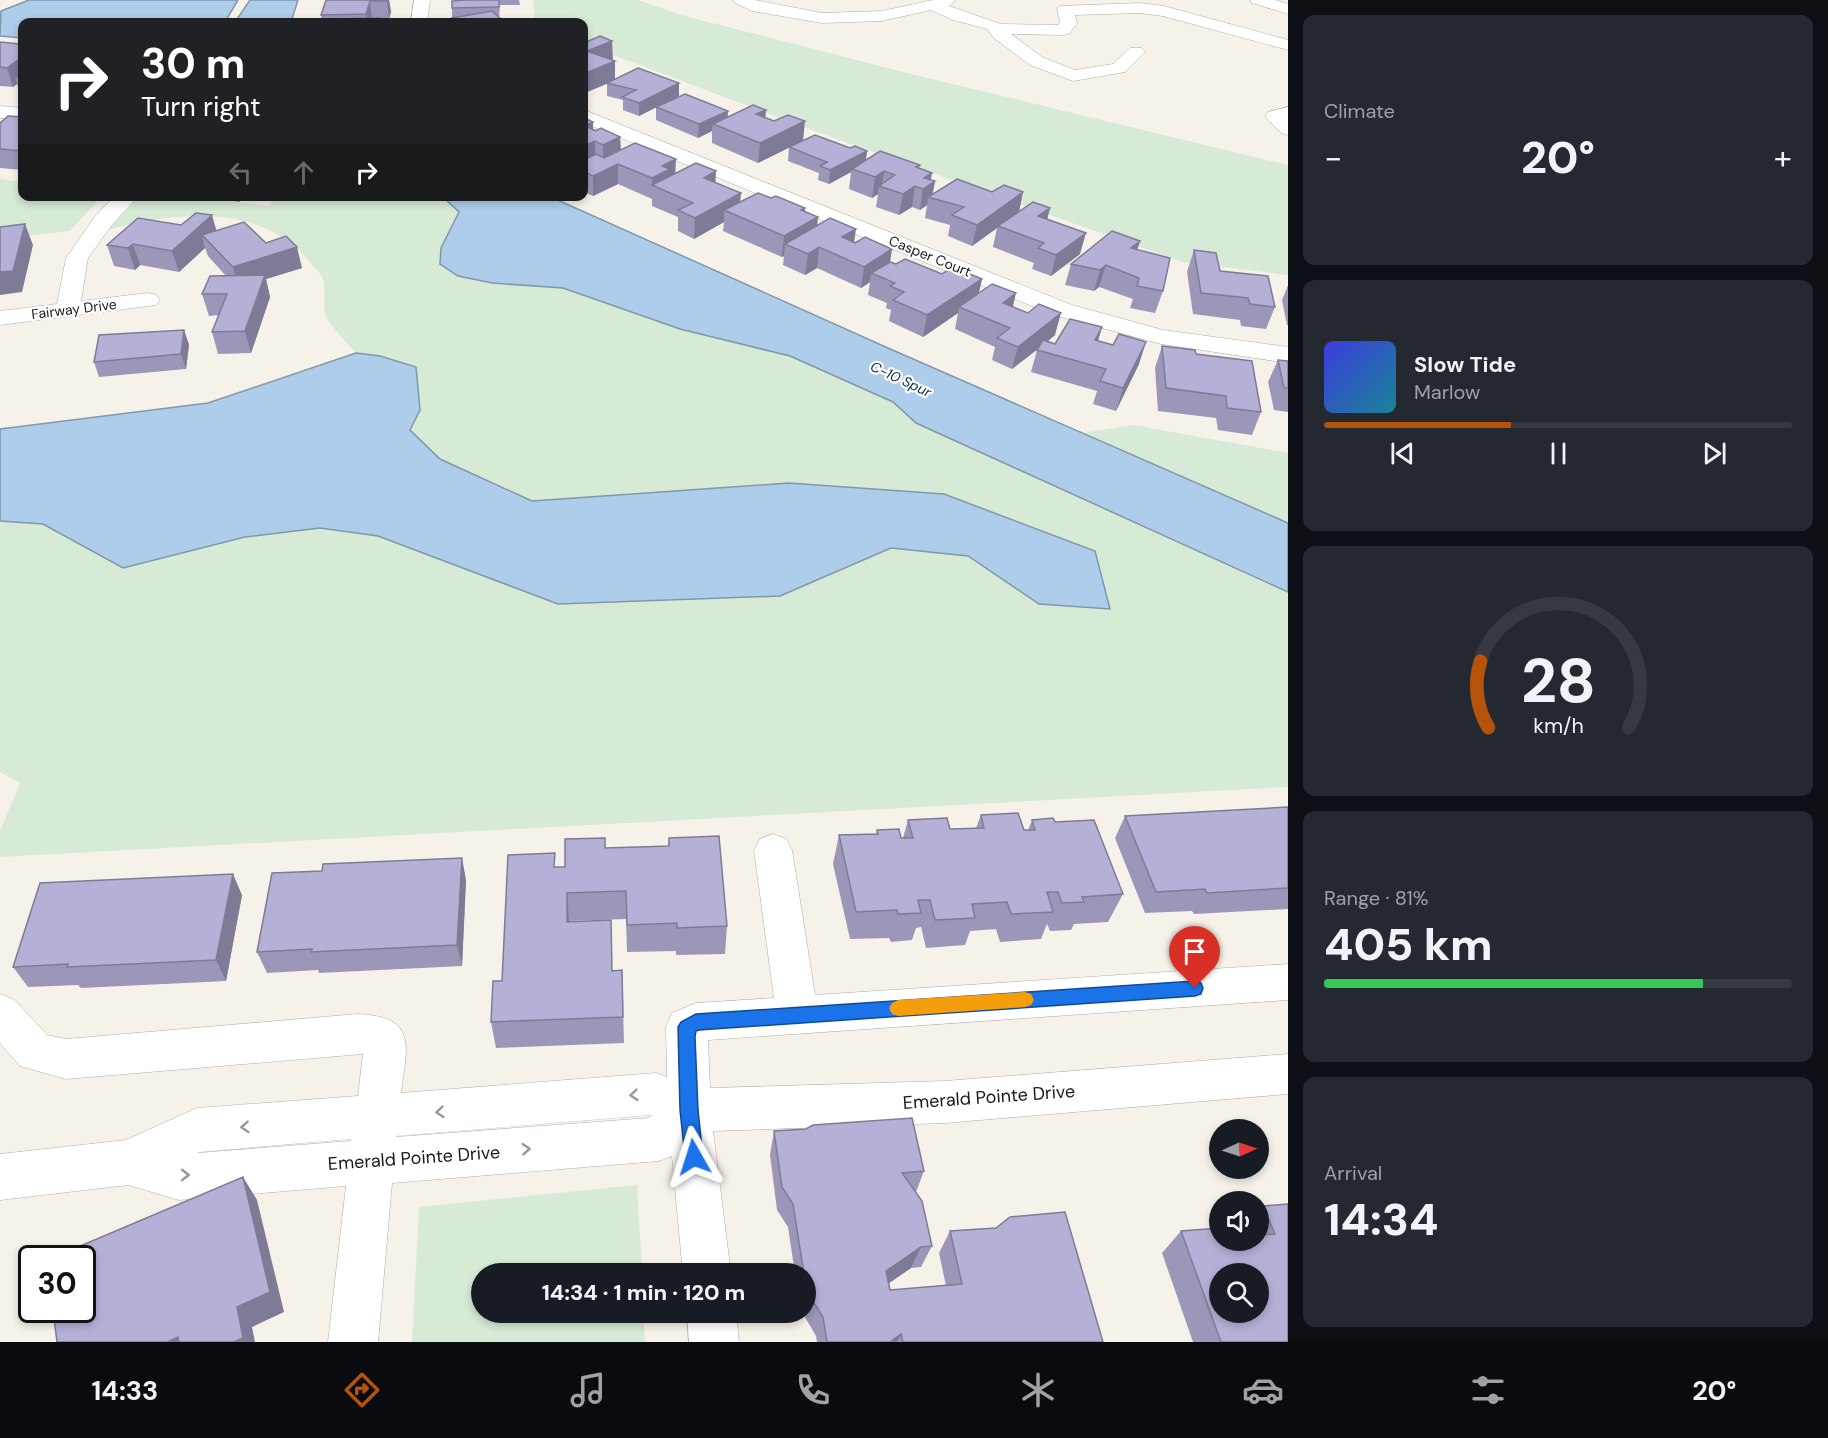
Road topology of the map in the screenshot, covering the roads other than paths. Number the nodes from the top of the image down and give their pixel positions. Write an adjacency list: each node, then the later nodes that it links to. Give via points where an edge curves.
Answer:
1 (422, 0): 6 (street)
2 (741, 0): 4 (street, via 764,9 869,30 889,30 882,16)
3 (1258, 0): 5 (street)
4 (941, 2): 7 (street, via 960,16)
5 (1288, 9)
6 (420, 18)
7 (999, 29): 8 (street, via 1063,30 1069,23 1065,10 1140,8); 9 (street, via 1036,61 1073,76 1119,68)
8 (1288, 45)
9 (1136, 52)
10 (0, 112): 12 (street)
11 (1288, 113): 14 (street, via 1275,116)
12 (18, 114)
13 (588, 118): 19 (street, Casper Court, via 1063,310 1161,337)
14 (1288, 129)
15 (123, 201): 17 (street, via 77,258)
16 (148, 300): 17 (street, Fairway Drive)
17 (68, 309): 18 (street, Fairway Drive)
18 (0, 318)
19 (1288, 356)
20 (773, 850): 23 (street)
21 (1288, 982): 23 (street)
22 (0, 1013): 26 (street, via 35,1052 66,1059 378,1035 386,1043)
23 (797, 1015): 25 (street, via 696,1022 687,1027)
24 (1288, 1074): 25 (street, Emerald Pointe Drive, via 945,1102)
25 (689, 1110): 26 (street, Emerald Pointe Drive, via 659,1139); 28 (street)
26 (374, 1139): 27 (street, Emerald Pointe Drive, via 179,1177 128,1162); 30 (street)
27 (0, 1177)
28 (706, 1263)
29 (712, 1323): 31 (street)
30 (353, 1342)
31 (714, 1342)

